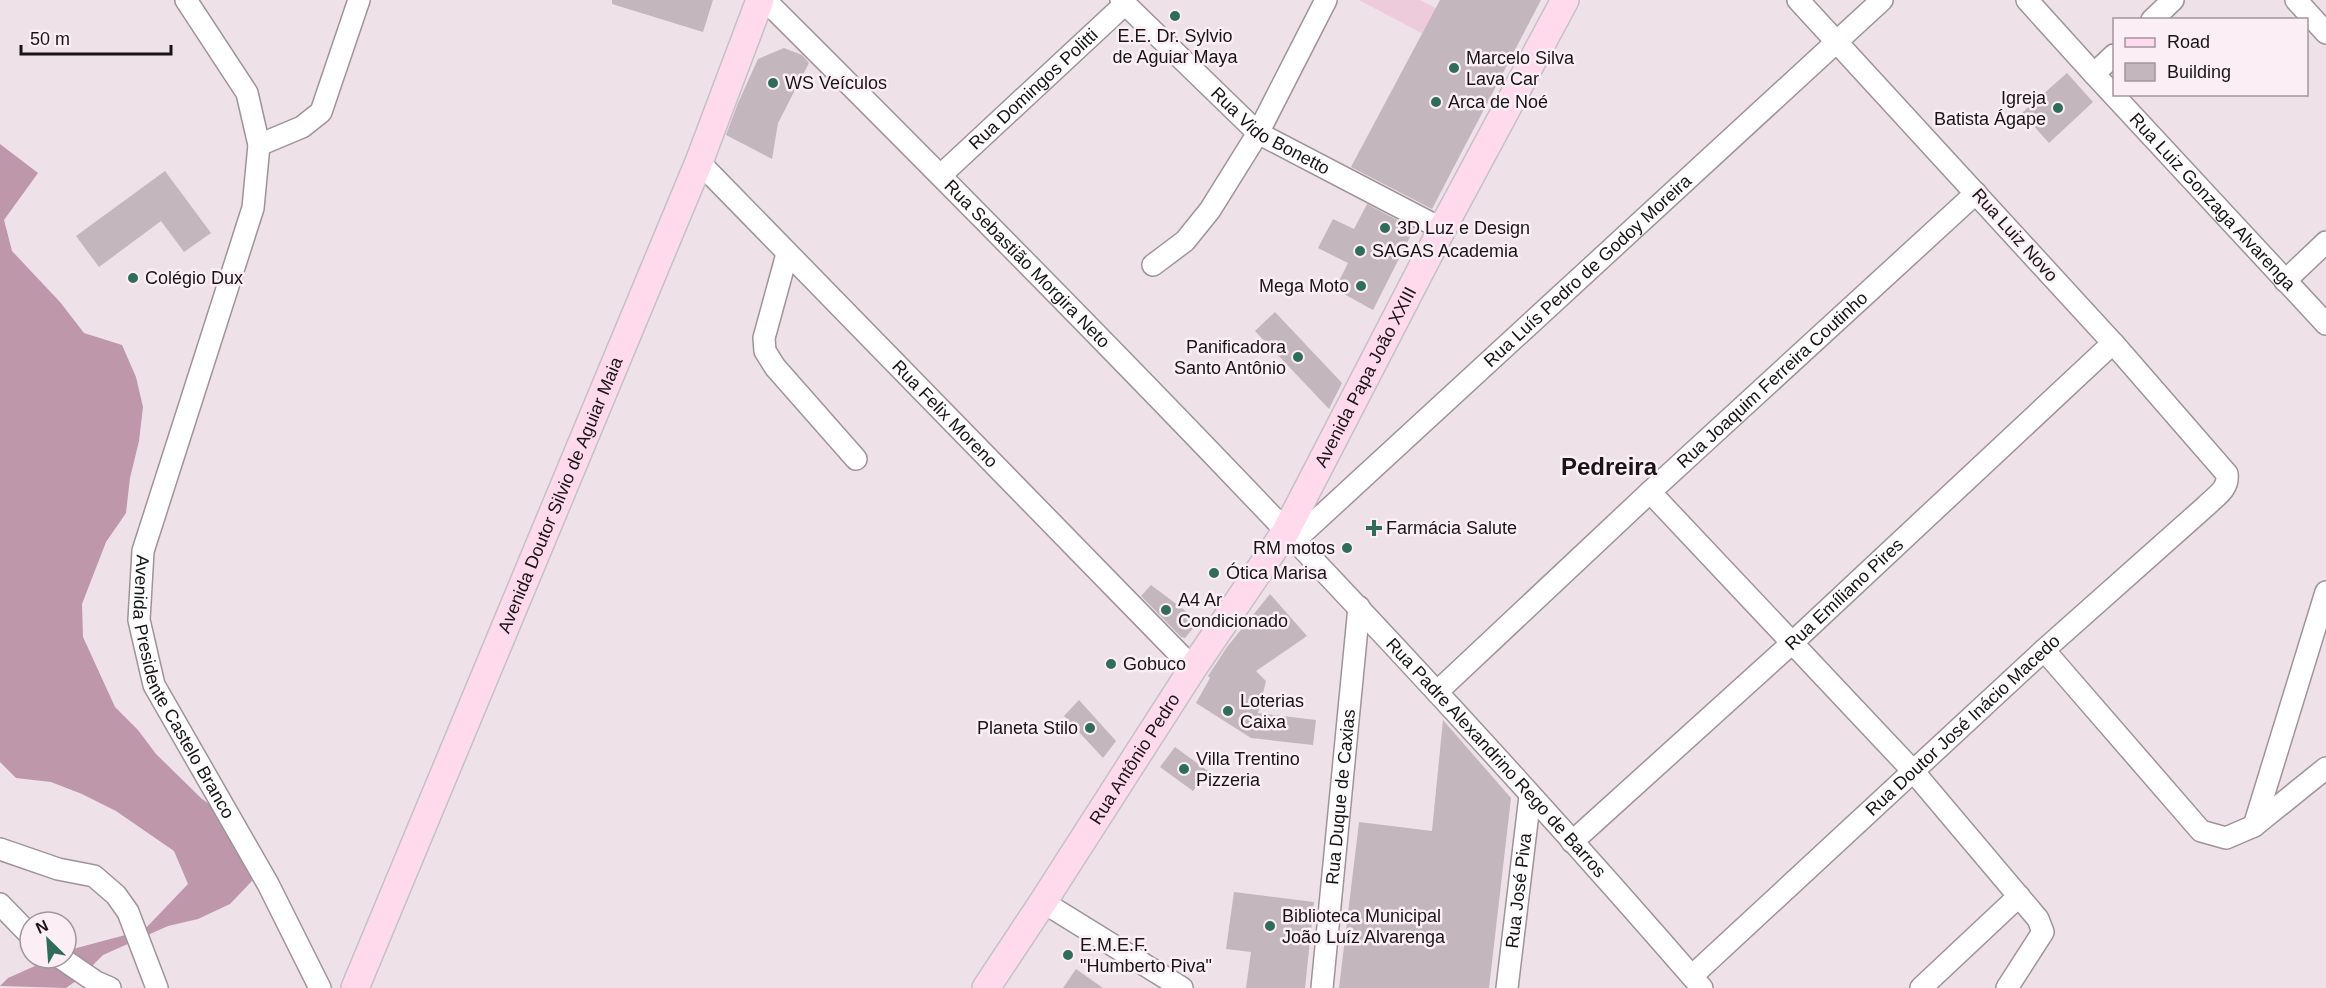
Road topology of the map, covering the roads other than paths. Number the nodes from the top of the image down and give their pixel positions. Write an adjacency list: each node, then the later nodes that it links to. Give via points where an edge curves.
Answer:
1 (359, 0): 22 (street, via 321,112 302,127)
2 (760, 0): 24 (main road, Avenida Doutor Silvio de Aguiar Maia)
3 (765, 0): 25 (street, Rua Sebastião Morgira Neto)
4 (1326, 0): 21 (street)
5 (1565, 0): 27 (main road, Avenida Papa João XXIII)
6 (1797, 0): 15 (street, Rua Luiz Novo)
7 (1882, 0): 15 (street, Rua Luís Pedro de Godoy Moreira)
8 (2027, 0): 17 (street, Rua Luiz Gonzaga Alvarenga)
9 (2173, 0): 13 (street)
10 (2296, 0): 14 (street)
11 (189, 2): 18 (street, Avenida Presidente Castelo Branco)
12 (1123, 2): 21 (street, Rua Vido Bonetto); 25 (street, Rua Domingos Politti)
13 (2154, 18)
14 (2326, 33)
15 (1835, 41): 26 (street, Rua Luiz Novo); 37 (street, Rua Luís Pedro de Godoy Moreira)
16 (2113, 57): 17 (street)
17 (2094, 74): 19 (street, Rua Luiz Gonzaga Alvarenga)
18 (248, 93): 22 (street, Avenida Presidente Castelo Branco); 23 (street, Avenida Presidente Castelo Branco)
19 (2113, 95)
20 (2114, 96): 31 (street, Rua Luiz Gonzaga Alvarenga)
21 (1258, 133): 27 (street, Rua Vido Bonetto); 30 (street, via 1210,210 1185,241)
22 (283, 134): 23 (street)
23 (259, 144): 58 (street, Avenida Presidente Castelo Branco, via 253,208 143,551 139,620 154,685 268,884)
24 (699, 162): 29 (street, Rua Felix Moreno); 59 (main road, Avenida Doutor Silvio de Aguiar Maia)
25 (940, 175): 37 (street, Rua Sebastião Morgira Neto)
26 (1976, 193): 33 (street, Rua Luiz Novo); 36 (street, Rua Joaquim Ferreira Coutinho)
27 (1442, 229): 37 (main road, Avenida Papa João XXIII)
28 (2326, 242): 31 (street)
29 (787, 254): 34 (street, via 764,338 765,351); 42 (street, Rua Felix Moreno)
30 (1153, 265)
31 (2285, 281): 32 (street, Rua Luiz Gonzaga Alvarenga)
32 (2326, 324)
33 (2113, 343): 35 (street, Rua Luiz Novo); 40 (street, Rua Emíliano Pires)
34 (856, 459)
35 (2227, 474): 41 (street, Rua Doutor José Inácio Macedo, via 2224,488)
36 (1650, 492): 40 (street); 43 (street, Rua Joaquim Ferreira Coutinho)
37 (1290, 536): 39 (street, Rua Padre Alexandrino Rego de Barros); 42 (main road, Rua Antônio Pedro)
38 (2326, 592): 47 (street)
39 (1359, 607): 43 (street, Rua Padre Alexandrino Rego de Barros); 62 (street, Rua Duque de Caxias)
40 (1792, 642): 45 (street); 48 (street, Rua Emíliano Pires)
41 (2044, 650): 45 (street, Rua Doutor José Inácio Macedo); 47 (street, via 2201,831 2226,838)
42 (1193, 668): 51 (main road, Rua Antônio Pedro)
43 (1437, 692): 46 (street, Rua Padre Alexandrino Rego de Barros)
44 (2326, 768): 47 (street)
45 (1913, 771): 50 (street); 55 (street, Rua Doutor José Inácio Macedo)
46 (1530, 796): 48 (street, Rua Padre Alexandrino Rego de Barros); 63 (street, Rua José Piva)
47 (2254, 826)
48 (1572, 842): 55 (street, Rua Padre Alexandrino Rego de Barros)
49 (0, 849): 57 (street, via 58,869 94,876 116,895 128,912)
50 (2019, 896): 64 (street); 65 (street, via 2038,919 2043,932)
51 (1043, 902): 60 (main road, Rua Antônio Pedro); 61 (street)
52 (0, 904): 53 (street)
53 (18, 923)
54 (78, 970): 56 (street)
55 (1697, 982)
56 (110, 988)
57 (157, 988)
58 (320, 988)
59 (355, 988)
60 (986, 988)
61 (1182, 988)
62 (1322, 988)
63 (1507, 988)
64 (1921, 988)
65 (2007, 988)

